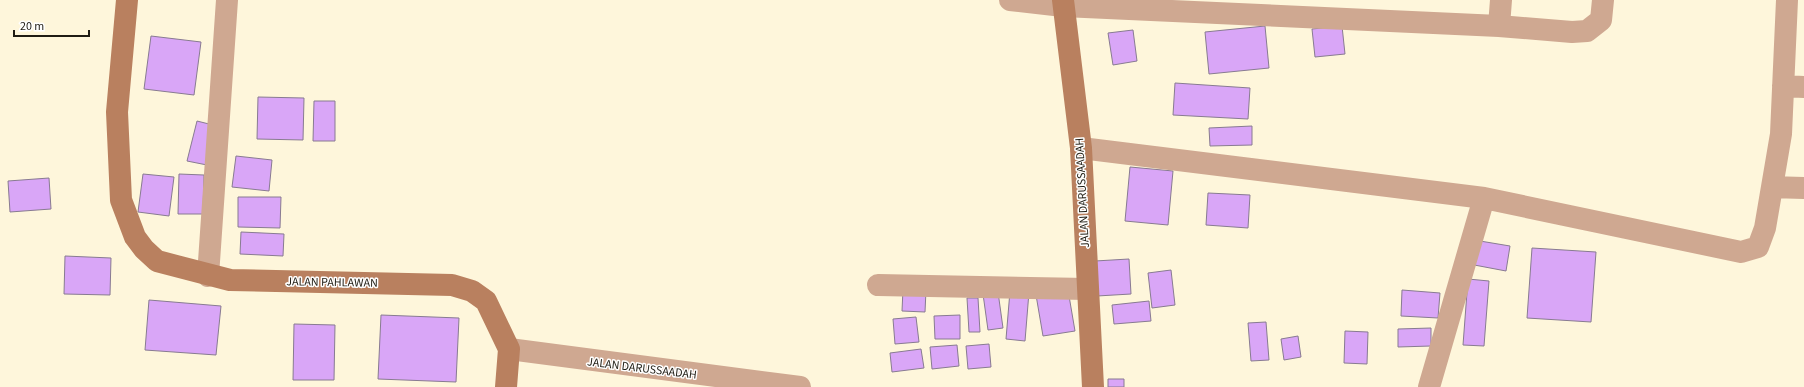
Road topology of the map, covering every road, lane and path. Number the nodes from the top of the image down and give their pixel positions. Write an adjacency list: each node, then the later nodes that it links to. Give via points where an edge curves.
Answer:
1 (127, 0): 14 (street, JALAN PAHLAWAN, via 118,112 121,200 135,237 144,250 157,261)
2 (228, 0): 14 (street)
3 (1010, 0): 7 (street)
4 (1501, 0): 8 (street)
5 (1603, 0): 8 (street, via 1601,20 1587,31)
6 (1787, 0): 9 (street)
7 (1063, 3): 8 (street); 10 (street, JALAN DARUSSAADAH)
8 (1499, 26)
9 (1794, 87): 11 (street, via 1781,134)
10 (1081, 148): 13 (street); 16 (street, JALAN DARUSSAADAH)
11 (1772, 187): 12 (street); 13 (street, via 1765,228 1758,247 1741,252)
12 (1804, 188)
13 (1484, 198): 22 (street)
14 (208, 276): 17 (street, JALAN PAHLAWAN, via 230,280 452,285 472,291 486,301)
15 (878, 286): 16 (street)
16 (1087, 289): 21 (street, JALAN DARUSSAADAH)
17 (508, 349): 18 (street, JALAN DARUSSAADAH); 19 (street, JALAN PAHLAWAN)
18 (776, 386): 20 (street, JALAN DARUSSAADAH)
19 (506, 387)
20 (800, 387)
21 (1093, 387)
22 (1429, 387)

